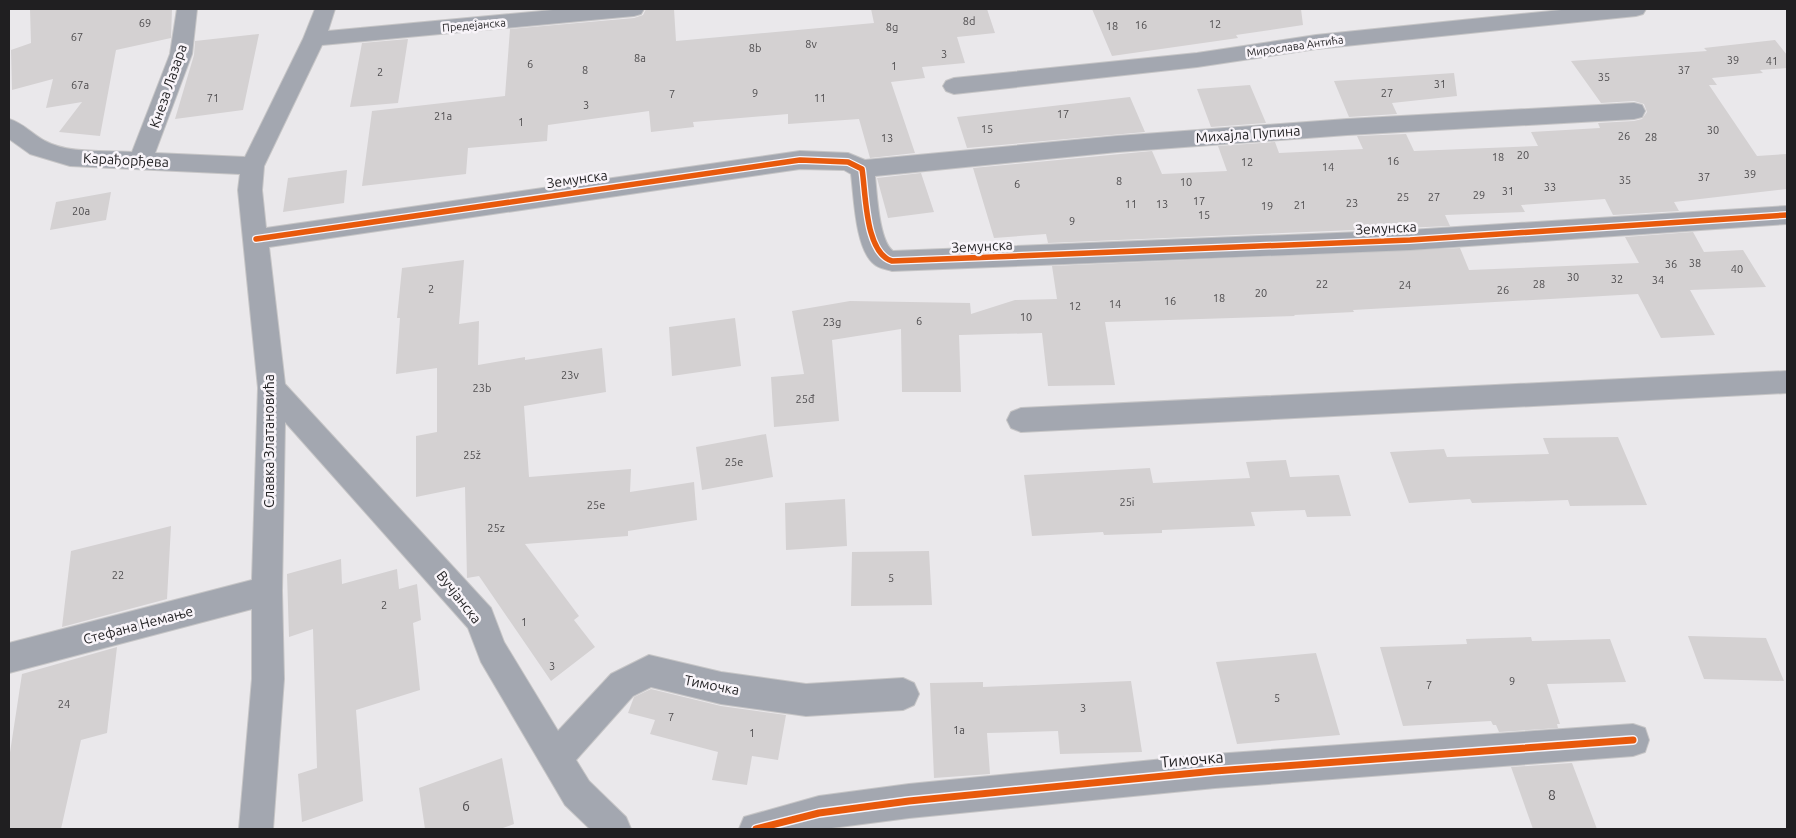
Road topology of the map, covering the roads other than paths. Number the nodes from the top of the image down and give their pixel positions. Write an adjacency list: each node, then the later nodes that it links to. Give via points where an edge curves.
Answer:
1 (187, 9): 9 (street, Кнеза Лазара, via 181,54)
2 (325, 9): 5 (street, Славка Златановића)
3 (634, 9): 5 (street, Предејанска)
4 (1636, 9): 6 (street, Мирослава Антића, via 1316,42 1198,60)
5 (314, 39): 10 (street, Славка Златановића)
6 (954, 86)
7 (1634, 111): 11 (street, Михајла Пупина, via 1328,128 1117,144)
8 (13, 135): 9 (street, Карађорђева, via 38,148 70,157)
9 (140, 162): 10 (street, Карађорђева)
10 (252, 166): 13 (street, Славка Златановића, via 250,190)
11 (862, 169): 12 (street, Земунска, via 876,249 881,256 900,262 1410,240); 13 (street, Земунска, via 848,162 776,162)
12 (1787, 215)
13 (256, 239): 15 (street, Славка Златановића)
14 (1787, 382): 16 (street)
15 (272, 388): 17 (street, Славка Златановића); 21 (street, Вучјанска, via 480,619 492,651)
16 (1020, 420)
17 (267, 591): 18 (street, Стефана Немање); 22 (street, Славка Златановића, via 268,678)
18 (9, 658)
19 (903, 694): 21 (street, Тимочка, via 806,700 721,688 648,671 622,685)
20 (1633, 740): 24 (street, Тимочка, via 1215,771 909,801 819,813)
21 (556, 758): 23 (street, Вучјанска, via 577,793)
22 (256, 829)
23 (614, 829)
24 (756, 829)

